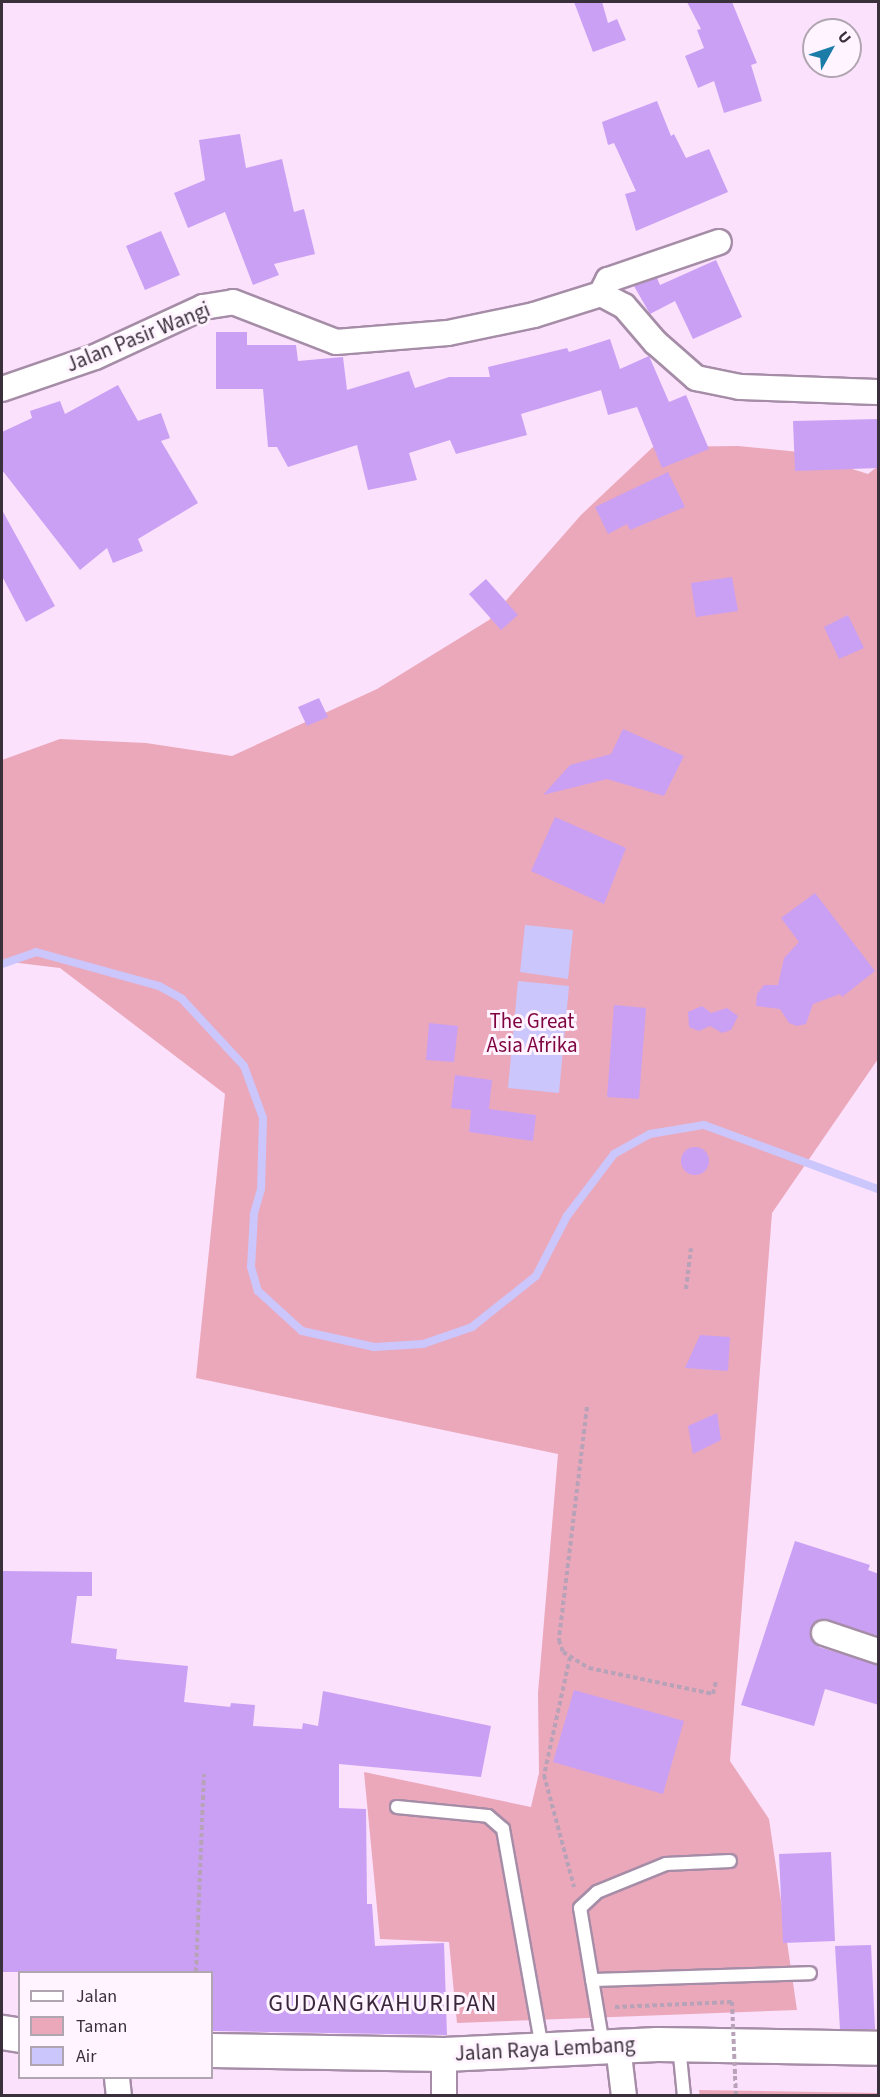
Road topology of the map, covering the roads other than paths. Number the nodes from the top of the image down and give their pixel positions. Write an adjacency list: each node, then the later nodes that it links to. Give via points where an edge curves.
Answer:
1 (719, 242): 2 (street, via 608,280)
2 (601, 294): 3 (street, Jalan Pasir Wangi, via 534,315 448,333 336,342 233,302 203,307 95,357); 4 (street, via 624,306 655,342 696,378 741,387)
3 (2, 389)
4 (879, 392)
5 (824, 1633): 6 (street)
6 (879, 1651)
7 (397, 1807): 17 (lane, via 488,1816 503,1829)
8 (730, 1861): 10 (lane, via 666,1864 597,1892 580,1908)
9 (810, 1972): 10 (lane)
10 (592, 1980): 14 (lane)
11 (2, 2032): 12 (main road)
12 (18, 2035)
13 (679, 2045): 14 (main road, Jalan Raya Lembang); 15 (main road, Jalan Raya Lembang); 23 (lane)
14 (611, 2046): 17 (main road, Jalan Raya Lembang); 22 (street)
15 (879, 2048)
16 (213, 2050): 18 (main road, Jalan Raya Lembang)
17 (542, 2050): 18 (main road, Jalan Raya Lembang)
18 (444, 2054): 21 (street)
19 (117, 2079): 20 (street)
20 (119, 2096)
21 (444, 2096)
22 (624, 2096)
23 (684, 2096)

